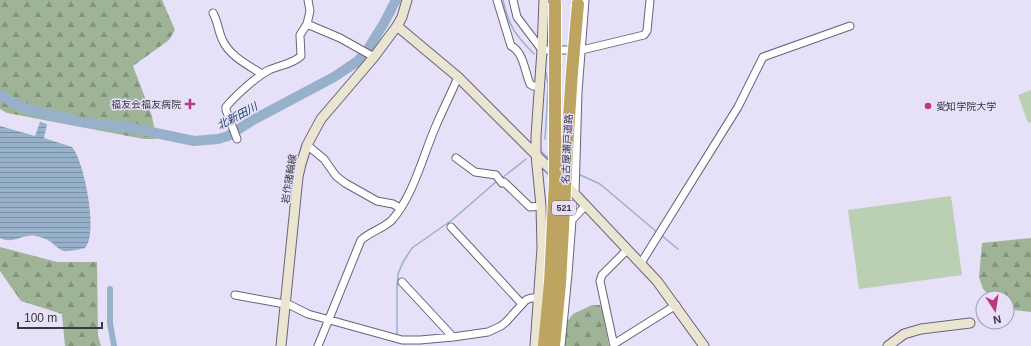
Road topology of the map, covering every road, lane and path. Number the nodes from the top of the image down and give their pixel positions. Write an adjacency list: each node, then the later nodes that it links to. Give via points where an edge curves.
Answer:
1 (308, 0): 9 (street, via 310,11)
2 (407, 0): 10 (main road, 岩作諸輪線)
3 (497, 0): 17 (street, via 510,46 516,48 519,53 530,84)
4 (512, 0): 12 (street, via 516,17)
5 (650, 0): 13 (street, via 647,31 644,35)
6 (551, 1): 12 (main road); 30 (highway, 名古屋瀬戸道路 / 521, bridge, via 555,76)
7 (580, 1): 13 (street); 30 (highway, 名古屋瀬戸道路 / 521, bridge)
8 (213, 13): 15 (street, via 227,47 241,61)
9 (306, 24): 14 (street, via 340,38); 15 (street, via 300,35 301,56)
10 (397, 26): 14 (main road, 岩作諸輪線); 16 (main road)
11 (850, 26): 28 (street, via 763,57 738,107)
12 (542, 50): 13 (street); 17 (main road)
13 (582, 50): 22 (street)
14 (368, 54): 19 (main road, 岩作諸輪線, via 321,119)
15 (262, 74): 18 (street, via 226,107)
16 (458, 77): 20 (main road); 25 (street, via 413,185)
17 (539, 86): 20 (main road)
18 (236, 138)
19 (306, 145): 25 (street, via 324,159 336,176 345,183 377,201); 34 (main road, 岩作諸輪線, via 298,177)
20 (536, 155): 22 (main road); 23 (main road)
21 (456, 158): 23 (street, via 475,172 493,174 528,206)
22 (575, 194): 24 (main road)
23 (541, 206): 32 (main road, via 542,258)
24 (586, 206): 27 (main road); 45 (street, via 572,220)
25 (400, 208): 36 (street, via 389,222 361,240)
26 (451, 227): 33 (street)
27 (626, 250): 28 (main road); 39 (street, via 602,275 600,281)
28 (641, 263): 35 (main road)
29 (402, 282): 38 (street)
30 (555, 283): 43 (highway, 名古屋瀬戸道路 / 521); 44 (highway, 名古屋瀬戸道路 / 521)
31 (235, 295): 34 (street)
32 (539, 298): 33 (street, via 528,298); 42 (main road)
33 (522, 304): 38 (street, via 496,329)
34 (285, 305): 36 (street); 40 (main road, 岩作諸輪線)
35 (676, 305): 39 (street); 46 (main road)
36 (329, 319): 38 (street, via 402,340); 41 (street)
37 (970, 323): 47 (main road, via 921,329 904,334)
38 (453, 337)
39 (614, 345)
40 (282, 346)
41 (318, 346)
42 (535, 346)
43 (544, 346)
44 (554, 346)
45 (561, 346)
46 (704, 346)
47 (888, 346)

